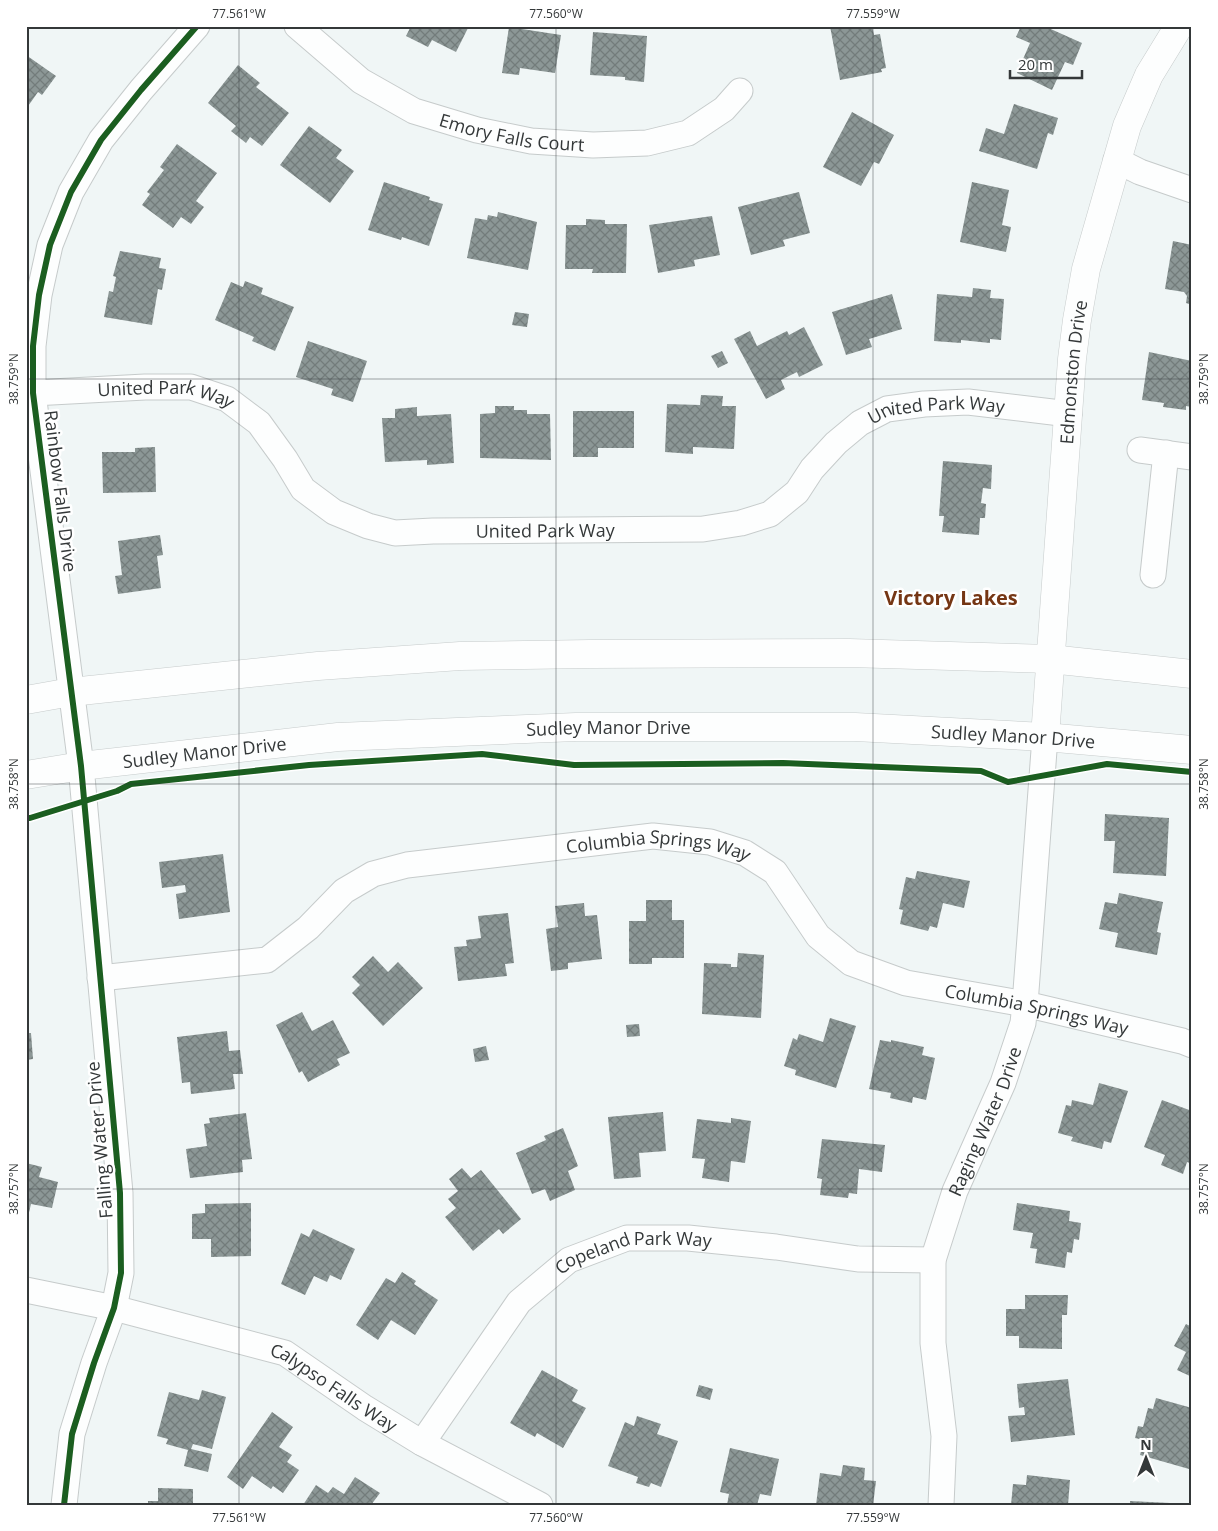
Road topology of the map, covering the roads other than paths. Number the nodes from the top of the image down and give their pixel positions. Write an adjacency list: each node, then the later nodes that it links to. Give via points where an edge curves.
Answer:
1 (197, 26): 7 (street, Rainbow Falls Drive, via 101,140 71,192 50,245 39,294 33,346)
2 (297, 26): 4 (street, Emory Falls Court, via 361,81 414,111 477,130 531,141 593,145 647,143 688,133 724,110)
3 (1179, 26): 5 (main road, Edmonston Drive, via 1149,75 1126,126)
4 (740, 91)
5 (1116, 160): 6 (street); 8 (main road, Edmonston Drive, via 1084,277 1073,349)
6 (1192, 190)
7 (33, 393): 8 (street, United Park Way, via 191,387 227,399 259,423 303,489 334,512 395,533 703,529 741,523 770,514 797,492 812,469 836,443 860,423 887,409 968,402); 15 (street, Rainbow Falls Drive)
8 (1068, 414): 13 (main road, Edmonston Drive)
9 (1140, 450): 10 (street)
10 (1166, 453): 11 (street); 12 (street)
11 (1192, 457)
12 (1153, 575)
13 (1050, 659): 14 (main road); 15 (main road, via 849,653 460,656 318,666); 17 (main road, Edmonston Drive)
14 (1192, 674)
15 (71, 692): 16 (main road); 19 (street, Rainbow Falls Drive)
16 (26, 700)
17 (1045, 737): 18 (main road, Sudley Manor Drive); 19 (main road, Sudley Manor Drive, via 855,727 576,727 338,737); 22 (street, Raging Water Drive)
18 (1192, 750)
19 (80, 766): 20 (main road, Sudley Manor Drive); 21 (street, Falling Water Drive)
20 (26, 775)
21 (100, 978): 22 (street, Columbia Springs Way, via 267,960 308,928 344,891 373,874 407,865 653,836 710,842 745,852 775,872 818,936 851,963 906,983); 26 (street, Falling Water Drive, via 120,1194 121,1273)
22 (1025, 1004): 23 (street, Columbia Springs Way); 24 (street, Raging Water Drive, via 1023,1023 1002,1082 955,1191)
23 (1192, 1045)
24 (933, 1260): 27 (street, Copeland Park Way, via 858,1259 776,1246 688,1238 626,1238 569,1260 519,1302); 30 (street, Raging Water Drive, via 933,1343 944,1436)
25 (26, 1290): 26 (street, Calypso Falls Way)
26 (114, 1308): 27 (street, Calypso Falls Way, via 285,1353); 28 (street, Falling Water Drive, via 72,1434)
27 (422, 1443): 29 (street, Calypso Falls Way)
28 (64, 1505)
29 (540, 1505)
30 (941, 1505)

